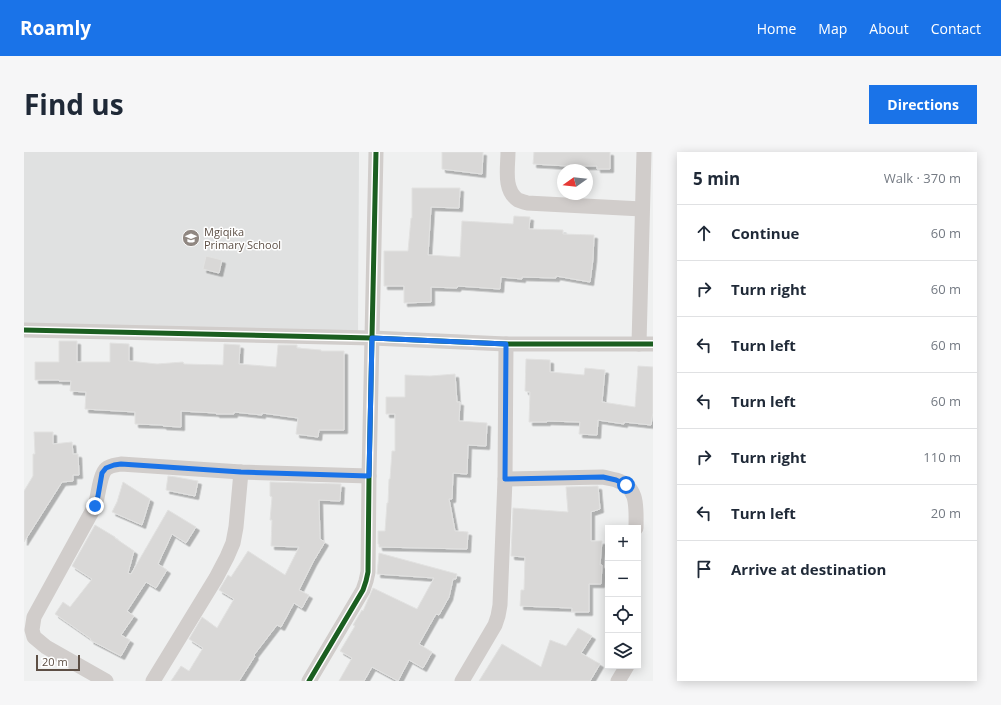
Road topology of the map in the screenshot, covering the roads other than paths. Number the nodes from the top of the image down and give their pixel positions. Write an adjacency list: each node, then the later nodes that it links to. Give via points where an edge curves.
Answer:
1 (376, 152): 6 (street)
2 (508, 152): 4 (street, via 509,186 512,193 522,202)
3 (644, 152): 4 (street)
4 (642, 209): 8 (street)
5 (24, 330): 6 (street)
6 (372, 338): 7 (street); 10 (street)
7 (506, 344): 8 (street); 11 (street)
8 (646, 344)
9 (241, 472): 10 (street); 14 (street, via 121,464 106,468 102,473 95,506 34,617 32,630 34,637 46,647); 15 (street, via 233,543 216,578)
10 (369, 476): 16 (street, via 366,581)
11 (505, 479): 12 (street, via 603,477 616,480 626,485 633,494 636,503); 17 (street, via 498,616)
12 (636, 525)
13 (625, 669): 18 (street)
14 (106, 681)
15 (153, 681)
16 (309, 681)
17 (462, 681)
18 (618, 681)

